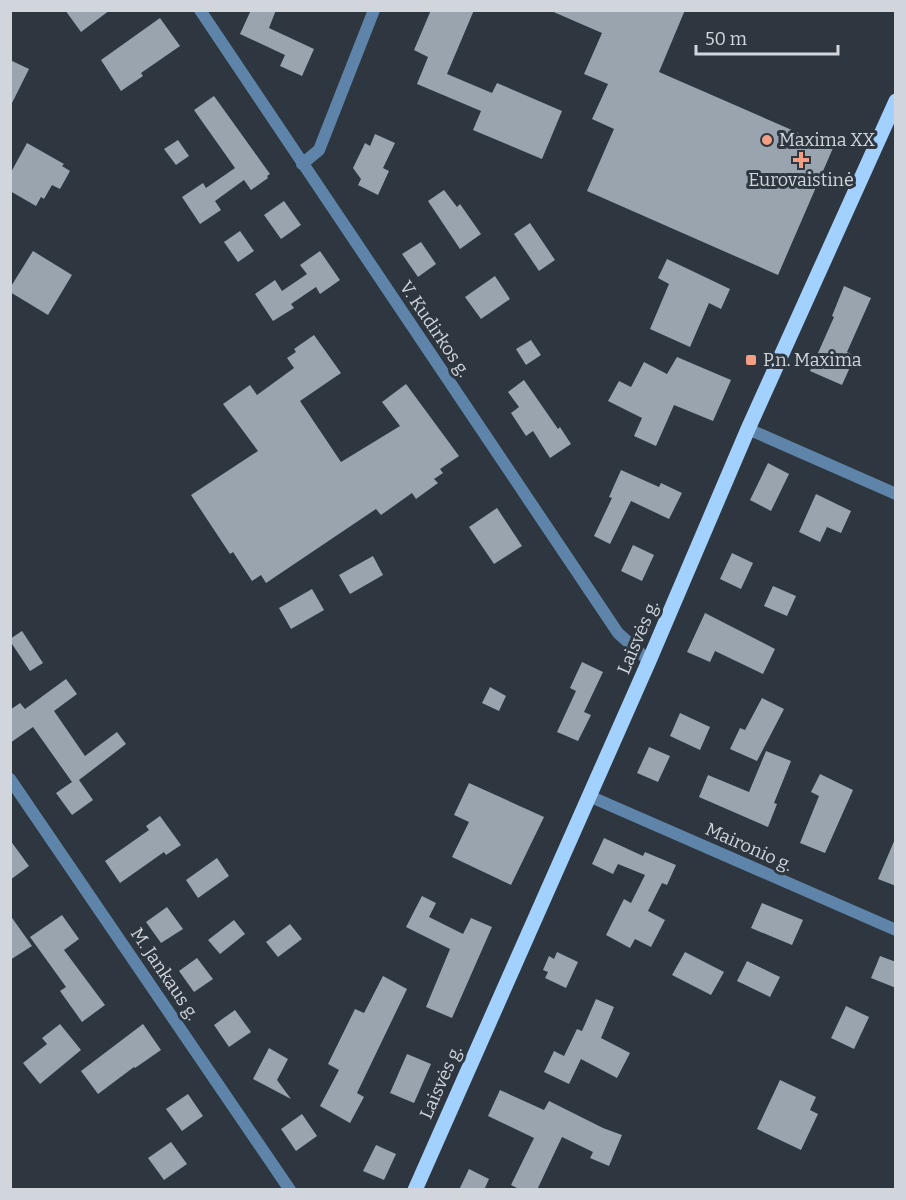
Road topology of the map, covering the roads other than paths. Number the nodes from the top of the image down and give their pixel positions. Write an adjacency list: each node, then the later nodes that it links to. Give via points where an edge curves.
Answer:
1 (200, 10): 4 (street, V. Kudirkos g.)
2 (374, 10): 4 (street, via 319,150)
3 (896, 100): 5 (main road, Laisvės g.)
4 (303, 164): 7 (street, V. Kudirkos g., via 618,633)
5 (748, 429): 6 (street); 7 (main road, Laisvės g.)
6 (896, 494)
7 (649, 661): 9 (main road, Laisvės g.)
8 (10, 779): 11 (street, M. Jankaus g.)
9 (589, 796): 10 (street, Maironio g.); 12 (main road, Laisvės g.)
10 (896, 930)
11 (290, 1190)
12 (415, 1190)

